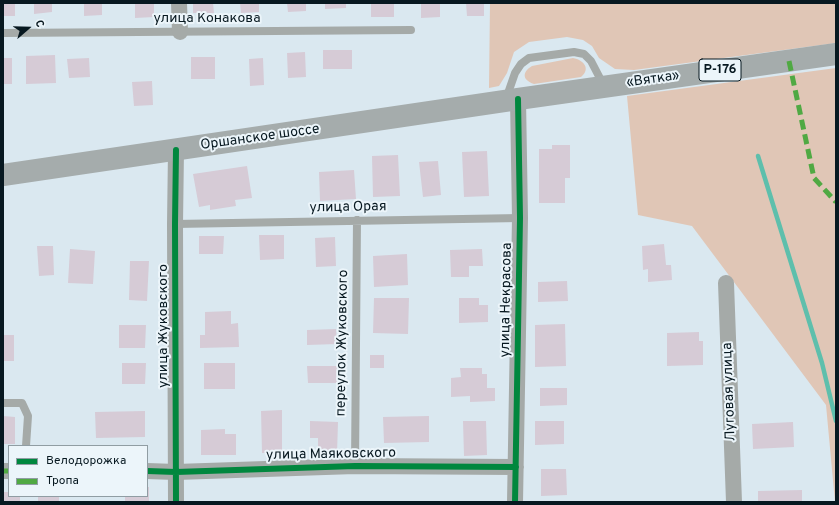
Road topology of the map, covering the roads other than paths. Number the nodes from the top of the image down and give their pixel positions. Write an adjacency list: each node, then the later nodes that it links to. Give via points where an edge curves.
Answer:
1 (179, 3): 3 (street)
2 (411, 30): 3 (lane, улица Конакова)
3 (180, 32): 4 (lane, улица Конакова)
4 (3, 33)
5 (836, 54): 6 (main road, «Вятка» / Р-176)
6 (604, 87): 7 (main road, «Вятка»); 7 (lane, via 591,61 584,54 574,52 529,58 515,73)
7 (512, 100): 8 (main road, Оршанское шоссе); 10 (street, улица Некрасова)
8 (176, 150): 9 (main road, Оршанское шоссе); 12 (street, улица Жуковского)
9 (3, 175)
10 (520, 218): 11 (lane, улица Орая); 17 (street, улица Некрасова)
11 (357, 220): 12 (lane, улица Орая); 16 (lane, переулок Жуковского)
12 (175, 224): 19 (street, улица Жуковского)
13 (726, 283): 22 (street, Луговая улица)
14 (3, 403): 15 (lane, via 22,404 28,416)
15 (26, 445)
16 (355, 466): 17 (street, улица Маяковского); 19 (street, улица Маяковского)
17 (516, 467): 21 (street, улица Некрасова)
18 (148, 471): 19 (street, улица Маяковского)
19 (176, 472): 20 (street, улица Жуковского)
20 (176, 502)
21 (515, 502)
22 (734, 502)

